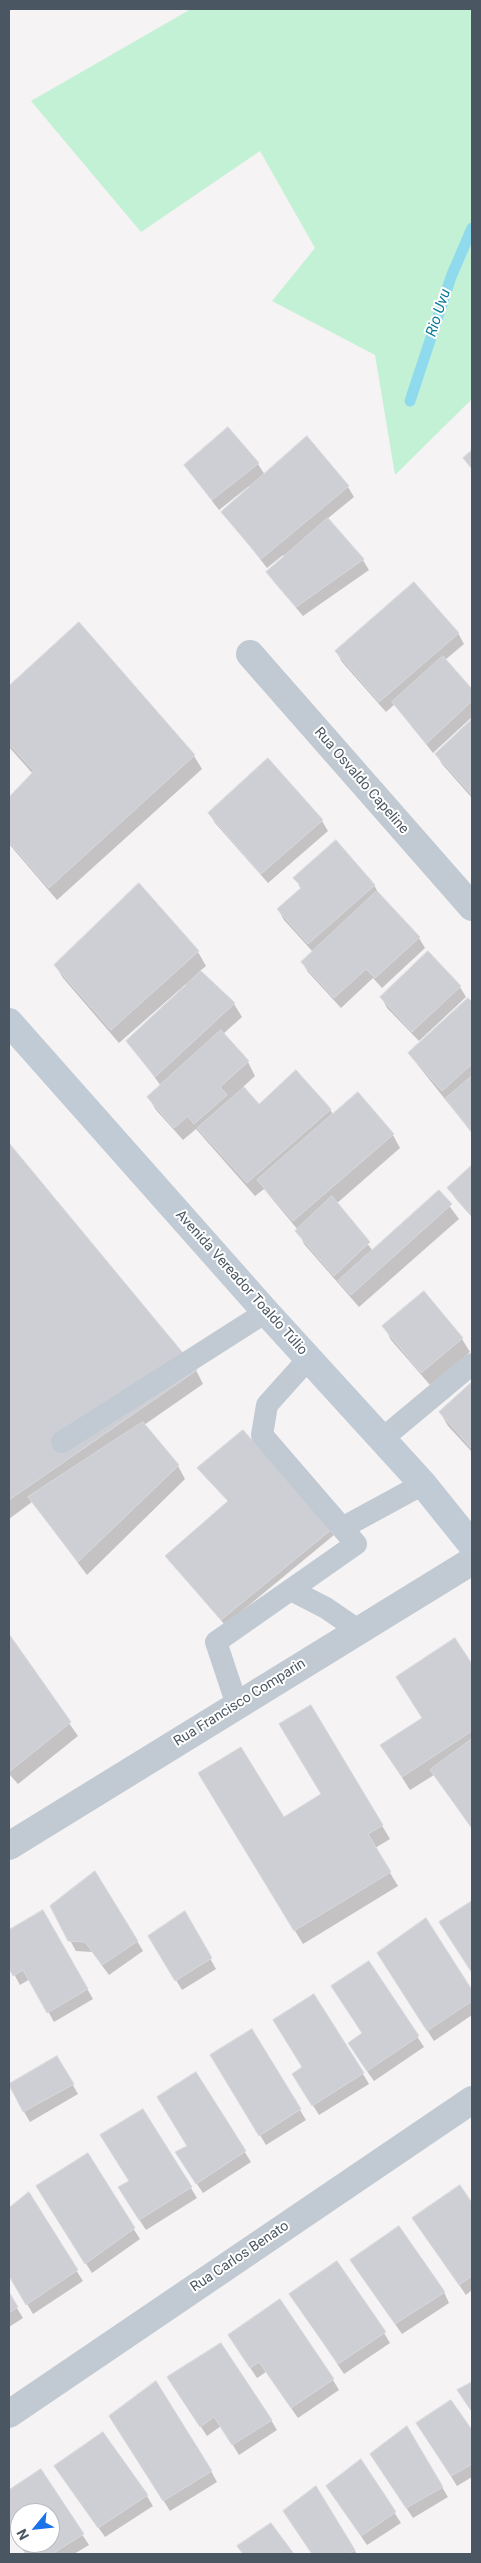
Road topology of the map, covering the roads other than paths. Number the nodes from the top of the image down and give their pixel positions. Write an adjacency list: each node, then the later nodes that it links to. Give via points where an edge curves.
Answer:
1 (250, 654): 2 (street, Rua Osvaldo Capeline)
2 (472, 908)
3 (9, 1022): 4 (main road, Avenida Vereador Toaldo Túlio)
4 (266, 1312): 5 (main road, Avenida Vereador Toaldo Túlio); 8 (lane)
5 (309, 1358): 7 (main road, Avenida Vereador Toaldo Túlio); 10 (lane, via 267,1405 262,1435)
6 (472, 1364): 7 (lane)
7 (382, 1439): 9 (main road, Avenida Vereador Toaldo Túlio)
8 (62, 1442)
9 (423, 1484): 10 (lane); 11 (main road, Avenida Vereador Toaldo Túlio)
10 (342, 1528): 13 (lane, via 356,1544)
11 (472, 1545)
12 (472, 1561): 14 (street, Rua Francisco Comparin)
13 (291, 1590): 14 (lane); 15 (lane, via 216,1642)
14 (358, 1630): 15 (street, Rua Francisco Comparin)
15 (237, 1705): 16 (street, Rua Francisco Comparin)
16 (9, 1846)
17 (472, 2100): 18 (street, Rua Carlos Benato)
18 (9, 2414)

